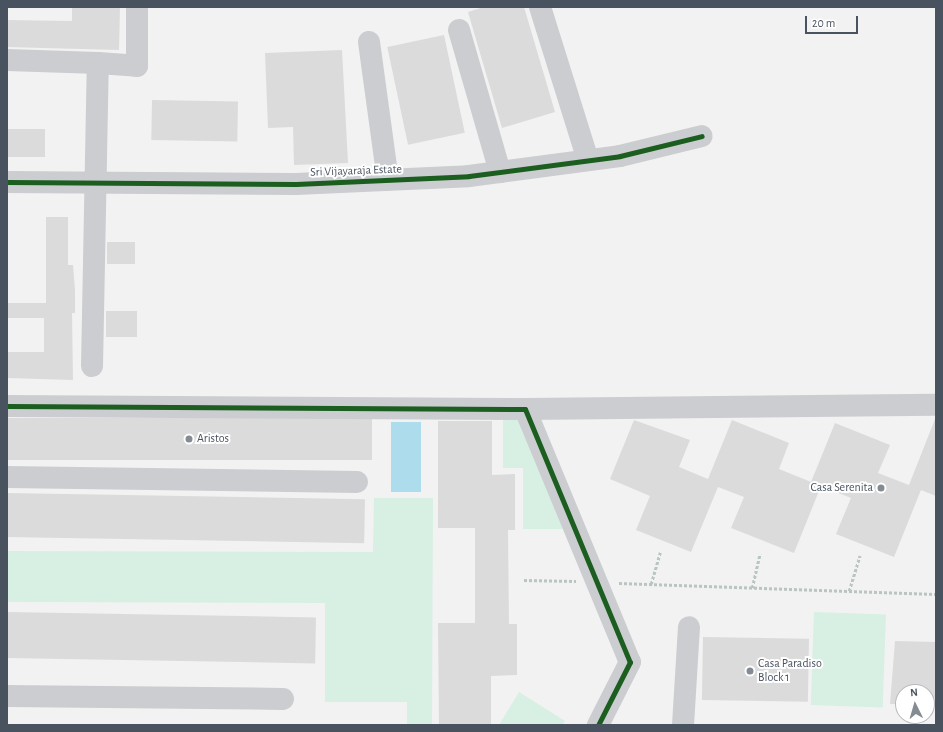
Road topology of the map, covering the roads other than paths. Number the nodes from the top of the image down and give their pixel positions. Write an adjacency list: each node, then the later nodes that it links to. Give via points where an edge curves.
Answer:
1 (137, 7): 6 (street, via 137,66)
2 (540, 7): 8 (street)
3 (459, 30): 9 (street)
4 (369, 42): 10 (street)
5 (7, 60): 6 (street)
6 (98, 63): 12 (street)
7 (702, 136): 8 (street, Sri Vijayaraja Estate)
8 (588, 160): 9 (street, Sri Vijayaraja Estate)
9 (500, 172): 10 (street, Sri Vijayaraja Estate)
10 (388, 180): 12 (street, Sri Vijayaraja Estate, via 296,184)
11 (7, 182): 12 (street, Sri Vijayaraja Estate)
12 (98, 183): 13 (street)
13 (92, 366)
14 (936, 405): 16 (street)
15 (7, 406): 16 (street)
16 (525, 409): 22 (street, via 630,662)
17 (7, 477): 18 (street)
18 (357, 482)
19 (689, 627): 23 (street)
20 (7, 696): 21 (street)
21 (283, 699)
22 (598, 725)
23 (683, 725)

